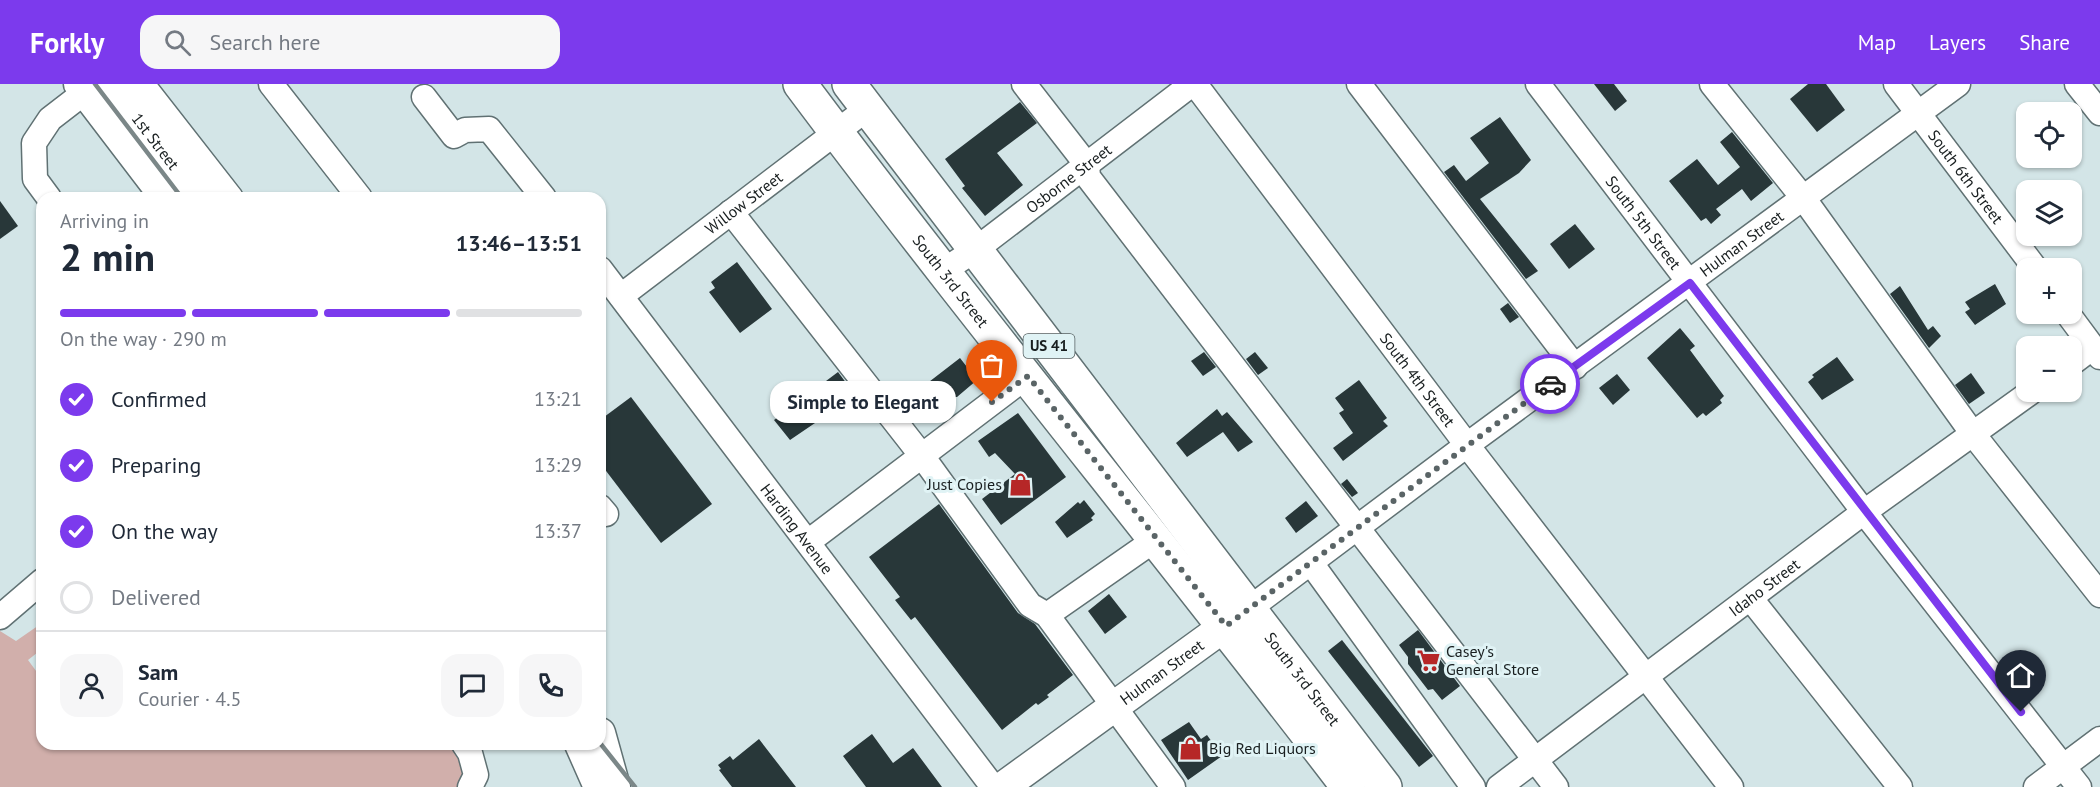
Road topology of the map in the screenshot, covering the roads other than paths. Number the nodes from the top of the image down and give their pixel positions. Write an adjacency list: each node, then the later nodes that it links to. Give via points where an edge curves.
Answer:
1 (142, 84): 22 (street)
2 (271, 84): 23 (street)
3 (800, 84): 17 (highway, South 3rd Street / US 41)
4 (1024, 84): 18 (street)
5 (1194, 84): 18 (street, Osborne Street); 40 (street, South 4th Street)
6 (1359, 84): 36 (street)
7 (1538, 84): 31 (street, South 5th Street)
8 (1712, 84): 25 (street)
9 (1896, 84): 16 (street, South 6th Street)
10 (1958, 84): 16 (street, Hulman Street)
11 (2077, 84): 15 (street)
12 (92, 87): 19 (street, via 50,119 34,143 35,179); 20 (main road, 1st Street); 21 (main road, 1st Street)
13 (859, 96): 17 (street, Willow Street); 27 (highway, South 3rd Street / US 41)
14 (424, 97): 24 (street, via 454,136 465,130 489,129)
15 (2100, 113)
16 (1920, 114): 25 (street, Hulman Street); 28 (street, South 6th Street)
17 (836, 132): 26 (street, Willow Street); 29 (highway, South 3rd Street / US 41)
18 (1087, 165): 27 (street, Osborne Street); 43 (street, via 1088,177)
19 (45, 192)
20 (162, 192)
21 (193, 192)
22 (226, 192)
23 (355, 192)
24 (539, 192)
25 (1804, 199): 31 (street, Hulman Street); 39 (street)
26 (731, 212): 32 (street, Willow Street); 41 (street)
27 (975, 250): 29 (street, Osborne Street); 52 (highway, South 3rd Street / US 41)
28 (2027, 258)
29 (943, 271): 37 (highway, South 3rd Street / US 41)
30 (606, 277): 32 (street, Harding Avenue)
31 (1690, 283): 36 (street, Hulman Street); 42 (street, South 5th Street)
32 (621, 296): 45 (street, Harding Avenue)
33 (2075, 324): 34 (street)
34 (2096, 352): 35 (street)
35 (2082, 358)
36 (1575, 367): 40 (street, Hulman Street)
37 (1028, 376): 41 (street); 44 (highway, South 3rd Street / US 41)
38 (2017, 402): 39 (street, Idaho Street)
39 (1973, 434): 42 (street, Idaho Street); 48 (street)
40 (1467, 445): 43 (street, Hulman Street); 53 (street, South 4th Street)
41 (922, 456): 45 (street); 50 (street, via 1030,605)
42 (1864, 512): 49 (street, Idaho Street); 60 (street, South 5th Street)
43 (1356, 529): 46 (street, Hulman Street); 59 (street)
44 (1156, 539): 50 (street); 52 (highway, South 3rd Street / US 41)
45 (808, 542): 64 (street, Harding Avenue)
46 (1311, 563): 52 (street, Hulman Street); 69 (street)
47 (36, 586): 51 (street)
48 (2100, 595)
49 (1750, 599): 53 (street, Idaho Street); 73 (street)
50 (1047, 615): 54 (street)
51 (0, 617)
52 (1238, 617): 54 (main road, Hulman Street); 67 (highway, South 3rd Street / US 41); 68 (highway, South 3rd Street / US 41)
53 (1648, 677): 59 (street, Idaho Street); 72 (street, South 4th Street)
54 (1114, 707): 65 (main road, Hulman Street); 66 (street)
55 (2100, 739): 60 (street)
56 (468, 750): 61 (street, via 476,775)
57 (583, 750): 62 (main road)
58 (605, 750): 63 (main road)
59 (1535, 760): 70 (street, Idaho Street); 71 (street)
60 (2063, 767): 74 (street); 75 (street, South 5th Street)
61 (470, 787)
62 (599, 787)
63 (615, 787)
64 (993, 787)
65 (1003, 787)
66 (1173, 787)
67 (1348, 787)
68 (1385, 787)
69 (1473, 787)
70 (1498, 787)
71 (1556, 787)
72 (1731, 787)
73 (1900, 787)
74 (2036, 787)
75 (2079, 787)

